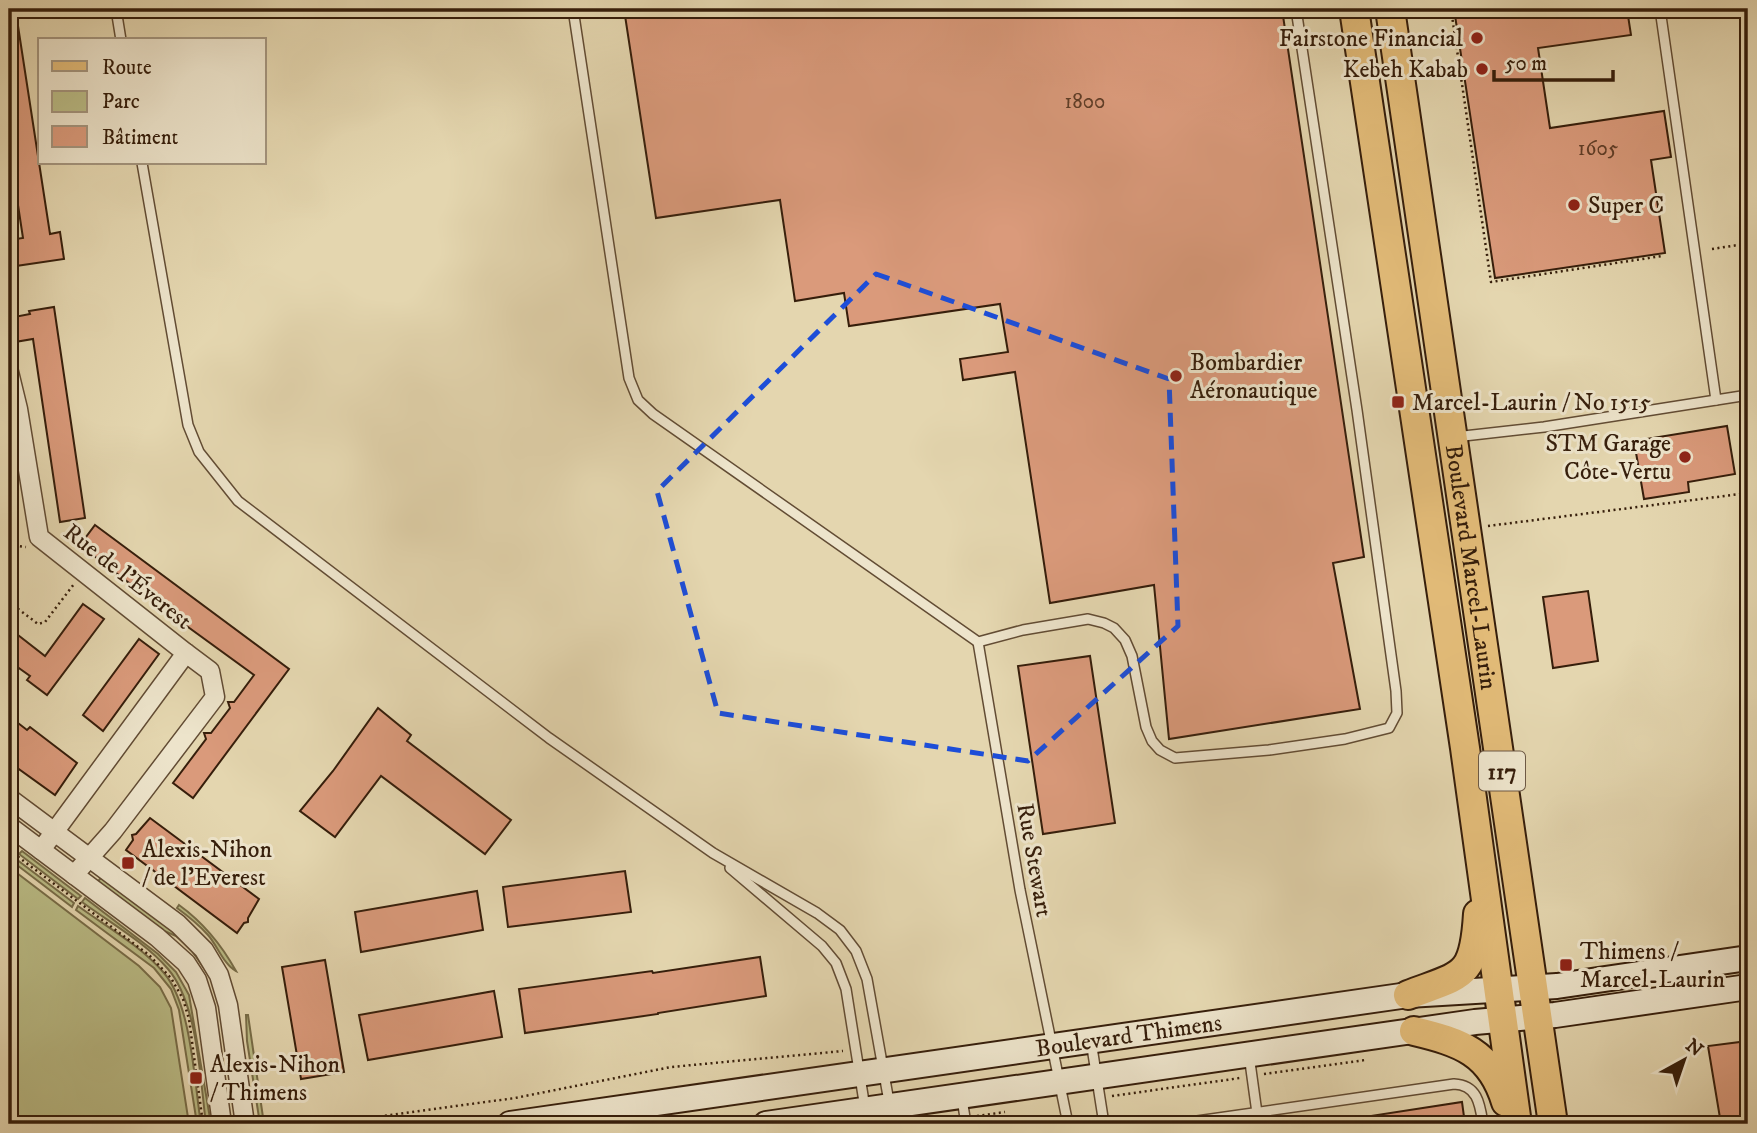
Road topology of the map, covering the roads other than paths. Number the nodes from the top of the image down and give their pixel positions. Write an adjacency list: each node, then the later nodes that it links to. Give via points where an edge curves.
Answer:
1 (116, 9): 7 (lane)
2 (573, 9): 15 (lane, via 629,379 638,400)
3 (1296, 9): 15 (lane, via 1398,705 1394,720 1389,728 1345,739 1175,758 1152,741 1132,656 1114,628 1088,619)
4 (1354, 9): 14 (main road, Boulevard Marcel-Laurin / 117)
5 (1390, 9): 13 (main road, Boulevard Marcel-Laurin / 117)
6 (1660, 9): 11 (lane)
7 (121, 38)
8 (142, 164): 21 (lane, via 188,425 199,452 238,501 550,738)
9 (9, 372): 12 (street, Rue de l'Éverest)
10 (1748, 395): 11 (lane)
11 (1716, 400): 13 (lane)
12 (13, 410): 16 (street, Rue de l'Éverest, via 39,537)
13 (1453, 437): 14 (main road); 31 (main road, Boulevard Marcel-Laurin / 117)
14 (1418, 442): 23 (main road, Boulevard Marcel-Laurin / 117)
15 (978, 642): 35 (lane, Rue Stewart)
16 (186, 653): 19 (street, Rue de l'Éverest); 22 (street, Rue de l'Éverest, via 210,671 215,697)
17 (9, 798): 19 (street)
18 (9, 826): 20 (street)
19 (54, 832): 20 (street, Rue de l'Éverest); 22 (street)
20 (41, 850): 24 (street)
21 (713, 853): 37 (lane, via 836,963); 37 (lane, via 829,920 849,941 867,979)
22 (88, 857): 24 (street, Rue de l'Éverest); 27 (street, via 196,941)
23 (1481, 866): 28 (main road, Boulevard Marcel-Laurin / 117); 30 (main road, via 1476,944 1469,963 1454,978)
24 (74, 875): 29 (street, via 178,954)
25 (1748, 958): 31 (street, Boulevard Thimens)
26 (1748, 987): 31 (street, Boulevard Thimens)
27 (224, 990): 29 (lane); 46 (street)
28 (1499, 990): 30 (street, Boulevard Thimens); 31 (street, Boulevard Thimens); 32 (main road, Boulevard Marcel-Laurin / 117)
29 (203, 994): 45 (street)
30 (1408, 995): 34 (street, Boulevard Thimens)
31 (1535, 1002): 32 (street, Boulevard Thimens); 55 (main road, Boulevard Marcel-Laurin / 117)
32 (1503, 1019): 33 (street, Boulevard Thimens); 54 (main road, Boulevard Marcel-Laurin / 117)
33 (1414, 1031): 36 (street, Boulevard Thimens); 54 (main road, via 1455,1042 1481,1058 1499,1081)
34 (1090, 1040): 35 (street, Boulevard Thimens); 38 (lane)
35 (1051, 1045): 37 (street, Boulevard Thimens); 39 (lane, Rue Stewart)
36 (1249, 1055): 38 (street, Boulevard Thimens); 42 (lane)
37 (871, 1073): 41 (lane); 43 (lane); 47 (street, Boulevard Thimens)
38 (1097, 1077): 39 (street, Boulevard Thimens); 51 (lane)
39 (1058, 1083): 40 (street, Boulevard Thimens); 50 (lane, Rue Stewart)
40 (959, 1108): 43 (street, Boulevard Thimens); 49 (lane)
41 (866, 1110): 43 (street, Boulevard Thimens); 44 (street, Boulevard Thimens)
42 (1257, 1112): 52 (lane); 53 (lane, via 1454,1084 1476,1094)
43 (892, 1115)
44 (799, 1122): 48 (street, Boulevard Thimens)
45 (222, 1124)
46 (245, 1124)
47 (510, 1124)
48 (766, 1124)
49 (966, 1124)
50 (1068, 1124)
51 (1104, 1124)
52 (1176, 1124)
53 (1483, 1124)
54 (1515, 1124)
55 (1553, 1124)

